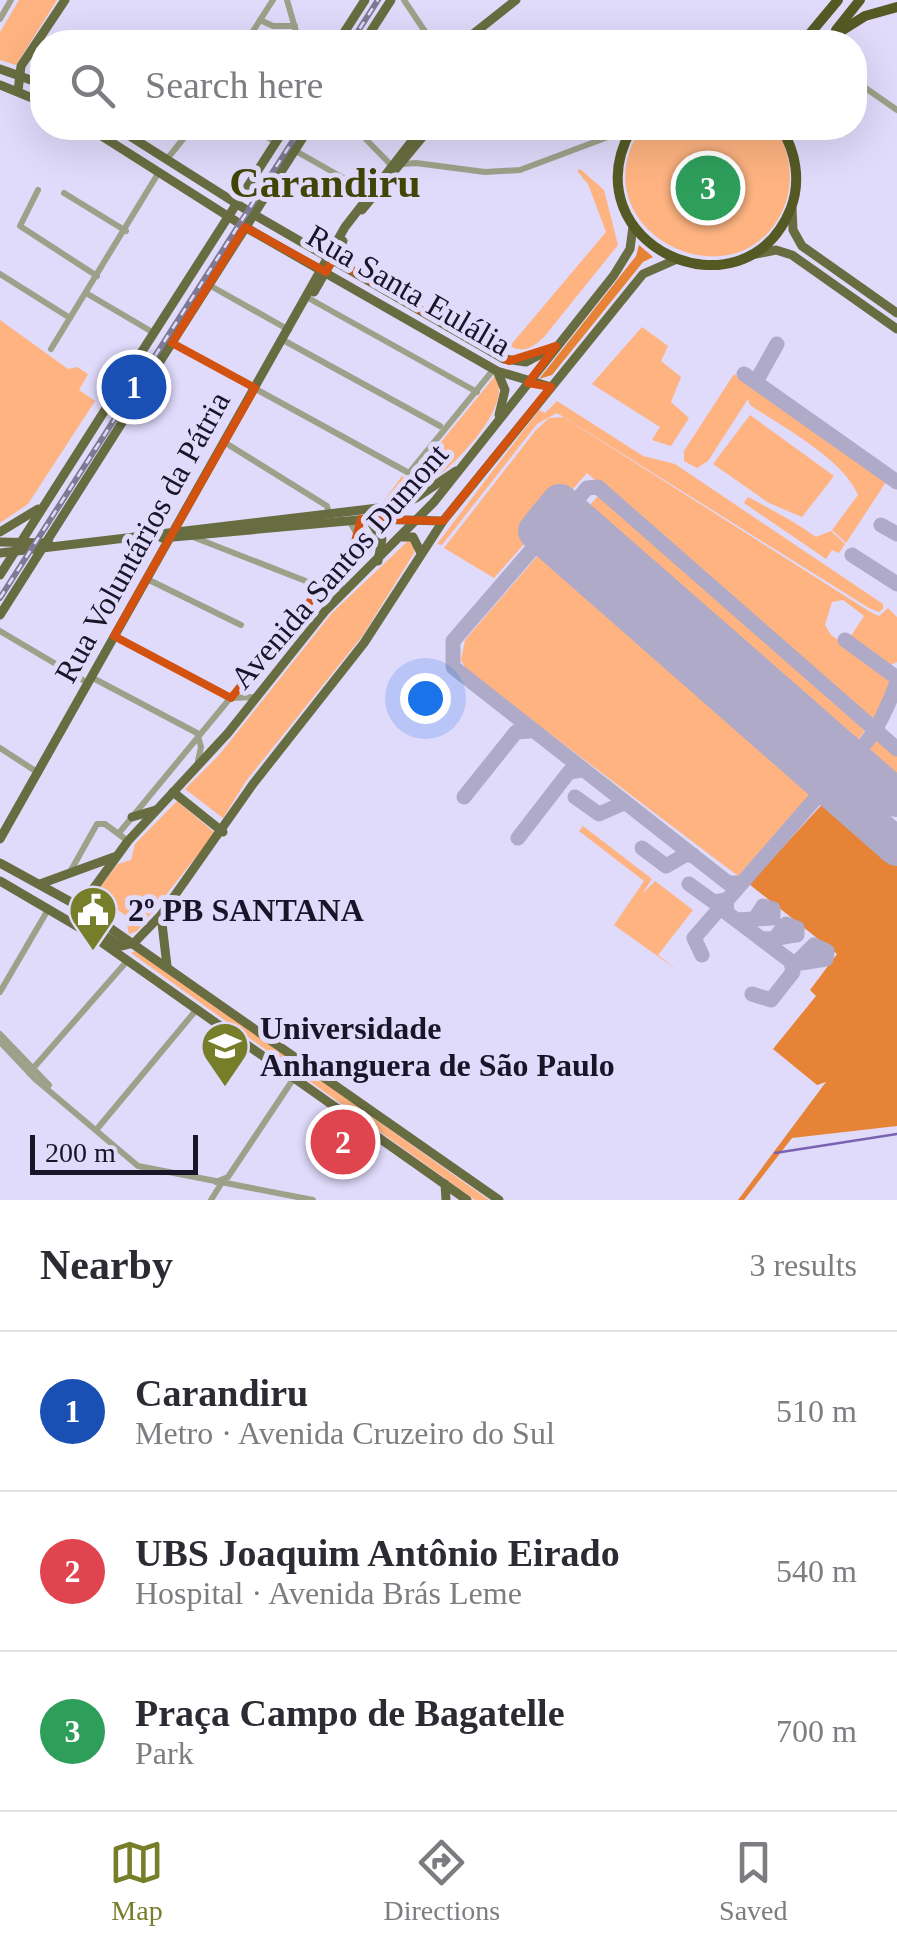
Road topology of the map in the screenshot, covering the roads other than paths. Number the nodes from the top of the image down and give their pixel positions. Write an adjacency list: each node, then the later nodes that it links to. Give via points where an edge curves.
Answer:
1 (11, 0): 12 (street)
2 (64, 0): 15 (main road)
3 (274, 0): 13 (street)
4 (287, 0): 14 (street)
5 (365, 0): 18 (main road)
6 (391, 0): 19 (main road)
7 (404, 0): 20 (street)
8 (838, 0): 22 (highway)
9 (860, 0): 23 (highway)
10 (514, 1): 21 (main road)
11 (897, 7): 24 (highway)
12 (0, 19)
13 (260, 20): 14 (street); 16 (street)
14 (294, 26): 17 (street)
15 (40, 30)
16 (254, 30)
17 (295, 30)
18 (346, 30)
19 (372, 30)
20 (424, 30)
21 (483, 30)
22 (813, 30)
23 (836, 30)
24 (843, 30)
25 (30, 42): 26 (main road)
26 (7, 70): 29 (main road)
27 (0, 85): 29 (main road)
28 (867, 89): 31 (street)
29 (18, 91): 30 (main road)
30 (30, 96)
31 (897, 110)
32 (108, 140): 49 (main road, Rua Santa Eulália)
33 (136, 140): 46 (main road, Rua Santa Eulália)
34 (184, 140): 46 (street)
35 (272, 140): 43 (street)
36 (301, 140): 45 (main road)
37 (368, 140): 48 (street)
38 (413, 140): 48 (main road, Rua Voluntários da Pátria)
39 (419, 140): 44 (main road, Rua Voluntários da Pátria)
40 (600, 140): 47 (street, via 520,170)
41 (628, 140): 61 (highway, via 618,170)
42 (786, 140): 55 (highway, via 795,160)
43 (276, 142): 50 (main road)
44 (412, 148): 47 (street); 48 (main road, Rua Voluntários da Pátria)
45 (294, 150): 53 (street); 58 (main road)
46 (170, 162): 49 (main road); 49 (main road, via 172,171); 51 (main road, Rua Santa Eulália)
47 (422, 164): 48 (street)
48 (394, 165): 53 (main road, Rua Voluntários da Pátria); 56 (main road, Rua Voluntários da Pátria)
49 (163, 174): 59 (main road, Rua Santa Eulália); 62 (street)
50 (248, 186): 51 (main road); 57 (main road)
51 (213, 189): 57 (main road, Rua Santa Eulália)
52 (38, 190): 68 (street, via 20,226)
53 (368, 192): 56 (main road, Rua Voluntários da Pátria)
54 (64, 193): 62 (street)
55 (793, 201): 63 (highway, via 777,233); 74 (main road, via 793,230 802,246)
56 (363, 203): 64 (main road, Rua Voluntários da Pátria)
57 (237, 204): 58 (main road, Rua Santa Eulália); 59 (main road)
58 (253, 214): 60 (main road); 64 (main road, Rua Santa Eulália)
59 (229, 216): 60 (main road, Rua Santa Eulália); 75 (main road)
60 (246, 226): 66 (main road, Rua Santa Eulália); 69 (main road)
61 (633, 226): 65 (highway); 78 (main road, Avenida Santos Dumont, via 623,263)
62 (126, 231): 68 (street)
63 (749, 256): 65 (highway, via 712,266); 74 (main road, via 787,252)
64 (330, 258): 66 (main road, Rua Voluntários da Pátria); 78 (main road, Rua Santa Eulália, via 509,361 526,362)
65 (675, 260): 82 (main road, Avenida Santos Dumont, via 642,274)
66 (323, 270): 71 (main road, Rua Voluntários da Pátria); 73 (main road, Rua Voluntários da Pátria); 80 (main road, Rua Santa Eulália)
67 (0, 274): 72 (street)
68 (97, 276): 70 (street)
69 (208, 286): 76 (street); 77 (main road)
70 (86, 293): 72 (street); 75 (street)
71 (310, 299): 73 (main road, Rua Voluntários da Pátria); 84 (street)
72 (70, 318): 79 (street)
73 (296, 318): 76 (main road, Rua Voluntários da Pátria)
74 (895, 321)
75 (154, 333): 91 (main road)
76 (286, 335): 83 (main road, Rua Voluntários da Pátria); 88 (street)
77 (172, 342): 83 (street); 85 (main road)
78 (556, 346): 81 (main road, Avenida Santos Dumont)
79 (50, 349)
80 (495, 370): 81 (main road, Rua Santa Eulália); 84 (street); 87 (main road, via 505,390)
81 (528, 383): 82 (main road, Rua Santa Eulália); 87 (main road, Avenida Santos Dumont)
82 (551, 386): 96 (main road, Avenida Santos Dumont)
83 (255, 388): 84 (street, via 409,473); 89 (main road, Rua Voluntários da Pátria)
84 (477, 392)
85 (136, 399)
86 (130, 410): 103 (main road)
87 (498, 420): 90 (main road, Avenida Santos Dumont)
88 (440, 426)
89 (223, 442): 92 (street); 98 (main road, Rua Voluntários da Pátria)
90 (458, 470): 92 (main road, via 406,503); 94 (main road, Avenida Santos Dumont)
91 (44, 504): 97 (main road); 102 (main road)
92 (330, 513): 98 (main road)
93 (369, 519): 94 (main road); 95 (main road); 107 (main road, via 382,539)
94 (418, 520): 96 (main road); 99 (main road, Avenida Santos Dumont)
95 (349, 521): 100 (main road); 110 (street, Avenida Santos Dumont, via 356,542)
96 (443, 521): 105 (main road, Avenida Santos Dumont)
97 (0, 532)
98 (165, 535): 100 (main road); 103 (main road); 109 (main road, Rua Voluntários da Pátria)
99 (403, 536): 105 (main road, via 413,537); 107 (main road, Avenida Santos Dumont)
100 (193, 537): 110 (street)
101 (0, 542): 102 (main road)
102 (21, 542): 103 (main road); 104 (main road)
103 (48, 545): 104 (main road); 113 (main road)
104 (14, 552): 106 (main road); 108 (main road)
105 (421, 552): 127 (main road, Avenida Santos Dumont, via 364,644)
106 (0, 553)
107 (378, 562): 111 (main road, Avenida Santos Dumont)
108 (0, 575)
109 (146, 578): 114 (street); 116 (main road, Rua Voluntários da Pátria)
110 (321, 587): 111 (street); 112 (street); 119 (street, Avenida Santos Dumont)
111 (348, 588): 112 (main road, Avenida Santos Dumont)
112 (326, 610): 118 (main road, Avenida Santos Dumont)
113 (0, 614)
114 (241, 625)
115 (0, 631): 117 (street)
116 (114, 636): 117 (main road, Rua Voluntários da Pátria); 119 (street)
117 (90, 680): 120 (street); 123 (main road, Rua Voluntários da Pátria)
118 (256, 697): 119 (street); 122 (main road, Avenida Santos Dumont)
119 (232, 698): 120 (street, Avenida Santos Dumont)
120 (199, 738): 122 (street); 126 (street, Avenida Santos Dumont)
121 (0, 748): 123 (street)
122 (194, 770): 124 (main road, Avenida Santos Dumont)
123 (35, 774): 129 (main road, Rua Voluntários da Pátria)
124 (173, 792): 125 (main road, Avenida Santos Dumont); 127 (main road)
125 (156, 810): 126 (main road); 130 (main road, Avenida Santos Dumont)
126 (132, 818): 128 (street, Avenida Santos Dumont)
127 (223, 832): 138 (main road, Avenida Santos Dumont)
128 (119, 833): 130 (street); 133 (street, via 97,824)
129 (0, 839)
130 (128, 841): 131 (main road, Avenida Santos Dumont)
131 (116, 856): 133 (main road); 136 (main road, Avenida Santos Dumont)
132 (0, 863): 135 (main road)
133 (67, 877): 135 (main road)
134 (0, 881): 137 (main road)
135 (40, 884): 136 (main road)
136 (80, 907): 139 (main road); 140 (main road)
137 (49, 908): 139 (main road); 143 (street)
138 (161, 915): 140 (main road, Avenida Santos Dumont); 142 (main road)
139 (92, 935): 140 (main road, via 121,946); 141 (main road)
140 (134, 943): 142 (main road)
141 (128, 960): 144 (main road); 149 (street)
142 (168, 966): 147 (main road)
143 (0, 992)
144 (197, 1009): 148 (main road); 152 (street)
145 (0, 1034): 149 (street)
146 (0, 1042): 149 (street)
147 (290, 1052): 148 (main road, via 287,1064); 150 (main road)
148 (271, 1060): 151 (main road)
149 (31, 1071): 152 (street)
150 (324, 1077): 151 (main road, via 306,1069); 159 (main road)
151 (295, 1078): 153 (street); 154 (main road)
152 (97, 1129): 153 (street, via 144,1168)
153 (222, 1181): 155 (street); 156 (street)
154 (445, 1184): 157 (main road); 158 (main road)
155 (212, 1200)
156 (313, 1200)
157 (446, 1200)
158 (467, 1200)
159 (499, 1200)

